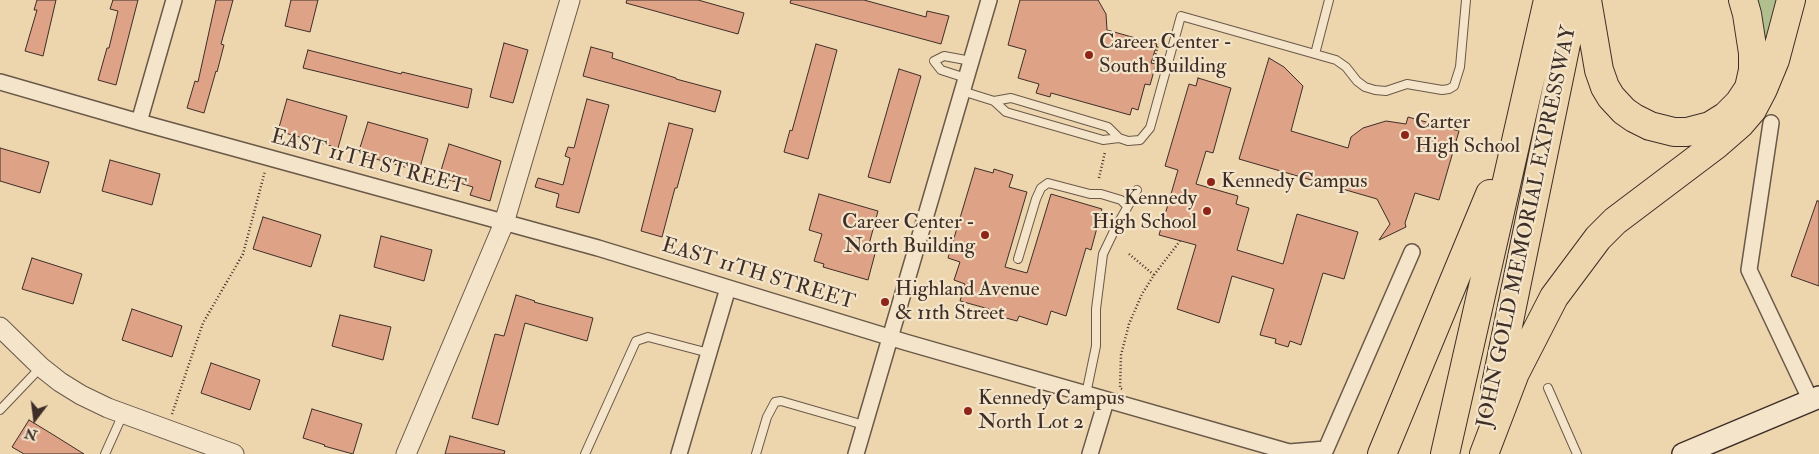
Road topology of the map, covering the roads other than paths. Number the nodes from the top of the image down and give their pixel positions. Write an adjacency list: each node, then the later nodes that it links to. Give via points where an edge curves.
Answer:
1 (174, 0): 17 (street)
2 (570, 0): 22 (street)
3 (989, 0): 12 (street)
4 (1330, 0): 11 (lane)
5 (1466, 0): 11 (lane, via 1460,67 1454,86 1449,89 1407,84 1386,91 1375,90 1357,81 1336,60)
6 (1548, 0): 15 (highway, JOHN GOLD MEMORIAL EXPRESSWAY)
7 (1575, 0): 47 (highway, JOHN GOLD MEMORIAL EXPRESSWAY)
8 (1587, 0): 9 (highway, via 1599,70 1612,97 1624,111 1650,126 1686,132 1710,126 1726,116 1749,88 1753,53)
9 (1742, 0)
10 (1791, 0): 47 (highway, via 1775,60 1752,110 1717,144 1615,221 1575,267 1554,297 1515,372)
11 (1315, 54): 19 (lane, via 1181,16 1150,128 1140,140)
12 (971, 61): 14 (street); 14 (lane, via 944,56 934,61 941,70)
13 (0, 82): 17 (street, EAST 11TH STREET)
14 (964, 84): 16 (lane); 27 (street)
15 (1527, 94): 45 (highway, via 1484,211); 46 (highway, JOHN GOLD MEMORIAL EXPRESSWAY)
16 (994, 101): 19 (lane, via 1006,112 1104,140); 19 (lane, via 1012,98 1108,127)
17 (139, 122): 22 (street, EAST 11TH STREET)
18 (1771, 123): 32 (street, via 1748,270)
19 (1119, 138)
20 (1137, 190): 21 (lane)
21 (1127, 206): 24 (lane, via 1121,200 1101,194 1048,183 1041,188 1036,199); 31 (lane, via 1103,254 1096,309 1096,346)
22 (504, 223): 25 (street, EAST 11TH STREET); 39 (street)
23 (1412, 252): 33 (street, EAST 11TH STREET, via 1326,449 1290,452)
24 (1018, 260)
25 (728, 288): 27 (street, EAST 11TH STREET); 28 (street)
26 (0, 327): 29 (street)
27 (889, 337): 31 (street, EAST 11TH STREET); 36 (street)
28 (709, 353): 40 (lane, via 648,337 636,342); 41 (street)
29 (41, 367): 34 (lane); 35 (street, via 81,395)
30 (1548, 388): 48 (lane)
31 (1086, 394): 33 (street, EAST 11TH STREET)
32 (1815, 399): 49 (main road)
33 (1106, 401): 44 (street)
34 (0, 410)
35 (123, 414): 37 (lane); 38 (street)
36 (864, 425): 42 (lane, via 775,402); 43 (street)
37 (105, 454)
38 (234, 454)
39 (406, 454)
40 (585, 454)
41 (679, 454)
42 (756, 454)
43 (856, 454)
44 (1090, 454)
45 (1382, 454)
46 (1445, 454)
47 (1482, 454)
48 (1577, 454)
49 (1683, 454)

